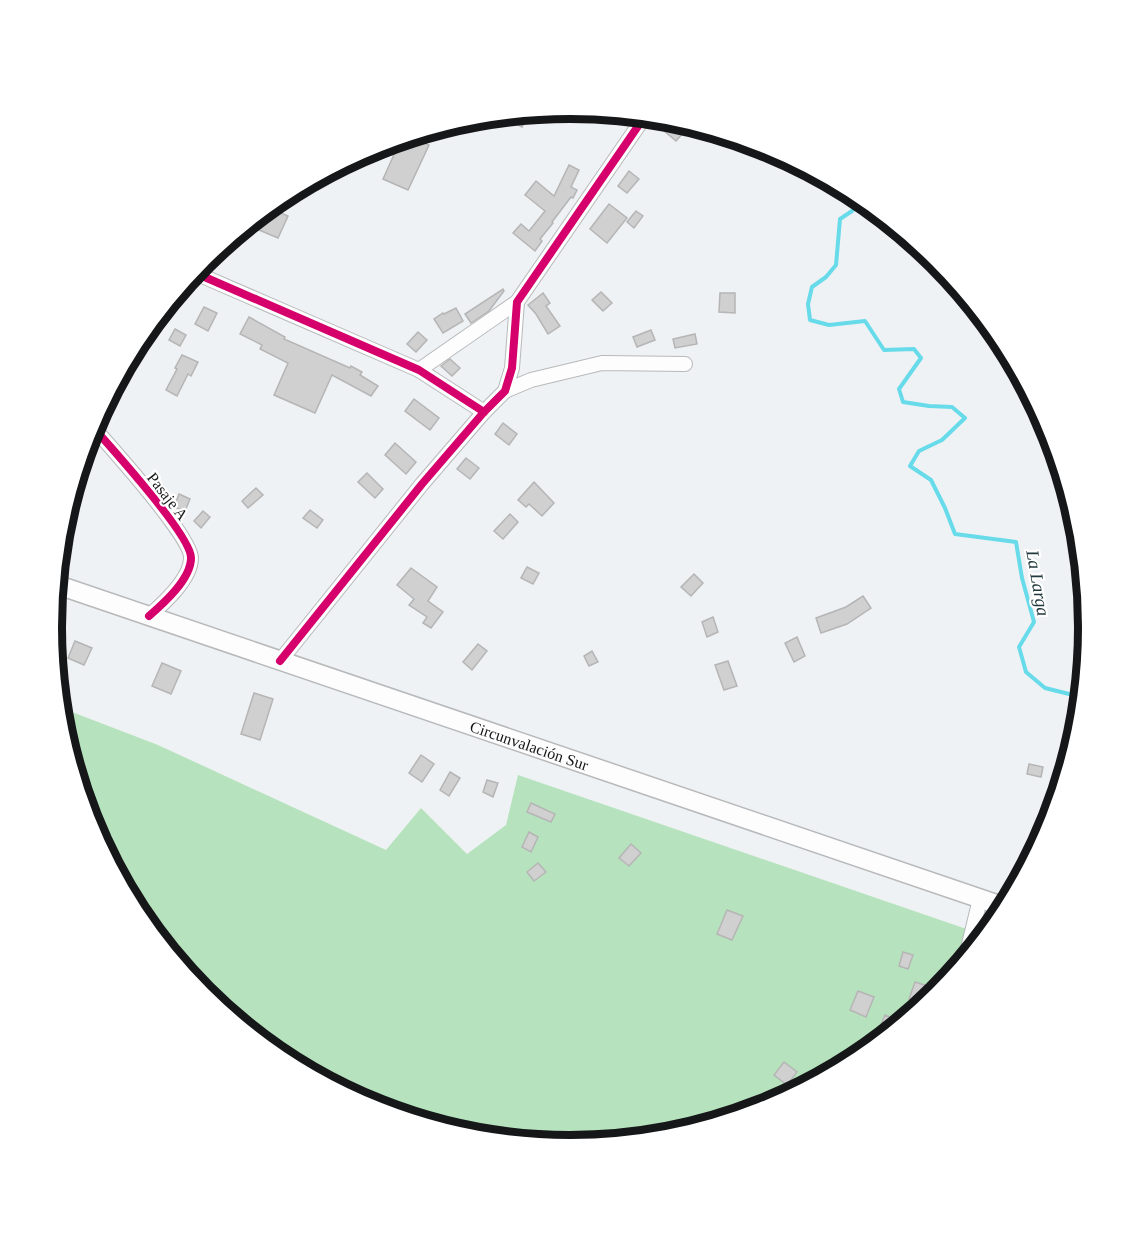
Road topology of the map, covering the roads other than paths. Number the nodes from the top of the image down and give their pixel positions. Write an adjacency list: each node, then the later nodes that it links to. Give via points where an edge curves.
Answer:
1 (640, 124): 3 (street)
2 (203, 276): 5 (street)
3 (516, 302): 5 (street); 6 (street, via 512,368)
4 (685, 364): 6 (street, via 602,363 531,380)
5 (420, 370): 7 (street)
6 (505, 391): 7 (street)
7 (484, 412): 11 (street)
8 (99, 434): 10 (street, Pasaje A, via 178,530 192,557 179,588)
9 (64, 587): 10 (main road, Circunvalación Sur)
10 (149, 616): 11 (main road, Circunvalación Sur)
11 (280, 661): 12 (main road, Circunvalación Sur)
12 (980, 899): 13 (main road, Circunvalación Sur); 14 (street)
13 (995, 904)
14 (970, 939)

